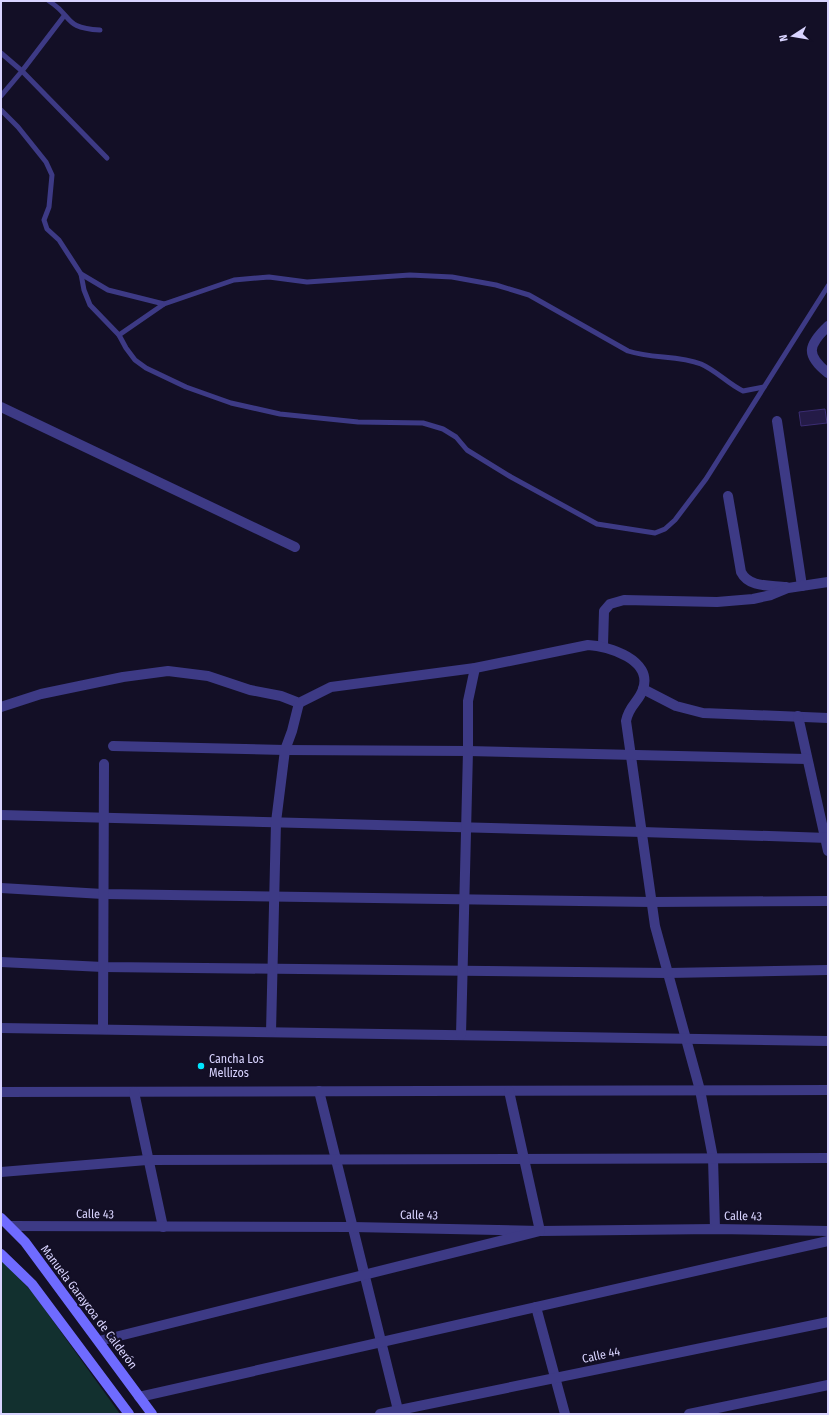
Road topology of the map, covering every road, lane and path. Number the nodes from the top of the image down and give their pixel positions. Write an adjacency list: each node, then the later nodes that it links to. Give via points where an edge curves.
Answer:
1 (49, 1): 2 (lane, via 58,7)
2 (64, 16): 3 (lane, via 82,29); 5 (lane)
3 (100, 30)
4 (1, 53): 5 (lane)
5 (22, 71): 6 (lane); 8 (lane)
6 (1, 96)
7 (1, 110): 9 (lane, via 46,162 52,175 49,208 44,220 47,229 59,240)
8 (106, 158)
9 (81, 274): 11 (lane, via 108,290); 13 (lane, via 90,305)
10 (828, 286): 15 (lane)
11 (164, 304): 13 (lane); 15 (lane, via 234,280 268,277 307,282 410,275 452,277 496,285 529,295 628,351 679,358 700,364 716,371 743,391)
12 (828, 326): 14 (street, via 812,343 812,355)
13 (119, 335): 15 (lane, via 135,360 186,387 280,414 358,422 423,423 456,437 467,450 597,524 656,533 675,520 706,479)
14 (828, 373)
15 (764, 387)
16 (1, 407): 19 (street)
17 (777, 421): 21 (street)
18 (728, 496): 22 (street, via 740,572 744,579 749,583)
19 (295, 547)
20 (828, 582): 21 (street)
21 (802, 586): 22 (street)
22 (788, 588): 23 (street, via 753,599 717,602 624,600 610,604 604,611)
23 (603, 645): 24 (street, via 588,645); 25 (street, via 625,654 639,667 644,678)
24 (476, 668): 26 (street, via 331,687); 32 (street, via 468,701)
25 (644, 689): 28 (street, via 676,706 702,713); 33 (street, via 628,711 626,721)
26 (299, 703): 27 (street, via 208,676 168,671 63,689); 31 (street)
27 (1, 707)
28 (798, 716): 29 (street); 34 (street)
29 (828, 718)
30 (113, 746): 31 (street)
31 (285, 750): 32 (street); 38 (street)
32 (468, 750): 33 (street); 39 (street)
33 (631, 755): 34 (street); 40 (street)
34 (807, 759): 41 (street)
35 (104, 764): 37 (street)
36 (1, 815): 37 (street)
37 (103, 818): 38 (street); 44 (street)
38 (276, 822): 39 (street); 45 (street)
39 (466, 827): 40 (street); 46 (street)
40 (642, 832): 41 (street); 48 (street)
41 (827, 838): 42 (street)
42 (828, 851)
43 (1, 888): 44 (street)
44 (103, 894): 45 (street); 50 (street)
45 (275, 896): 46 (street); 51 (street)
46 (465, 899): 48 (street); 53 (street)
47 (828, 901): 48 (street)
48 (652, 902): 54 (street)
49 (1, 962): 50 (street)
50 (103, 967): 51 (street); 56 (street)
51 (273, 969): 53 (street); 57 (street)
52 (828, 970): 54 (street)
53 (463, 971): 54 (street); 58 (street)
54 (668, 973): 59 (street)
55 (1, 1028): 56 (street)
56 (103, 1030): 57 (street)
57 (271, 1032): 58 (street)
58 (461, 1035): 59 (street)
59 (686, 1039): 60 (street); 61 (street)
60 (828, 1041)
61 (700, 1090): 62 (street); 64 (street); 67 (street)
62 (828, 1090)
63 (319, 1091): 64 (street); 66 (street); 69 (street)
64 (509, 1091): 70 (street)
65 (1, 1092): 66 (street)
66 (134, 1092): 71 (street)
67 (713, 1158): 68 (street); 70 (street); 77 (street)
68 (828, 1158)
69 (336, 1159): 70 (street); 71 (street); 76 (street)
70 (524, 1159): 78 (street)
71 (147, 1160): 72 (street); 75 (street)
72 (1, 1172)
73 (1, 1218): 74 (street, Manuela Garaycoa de Calderón)
74 (10, 1226): 75 (street, Calle 43); 85 (street, Manuela Garaycoa de Calderón, via 25,1242)
75 (163, 1227): 76 (street, Calle 43)
76 (353, 1227): 78 (street, Calle 43); 82 (street)
77 (715, 1229): 78 (street, Calle 43); 79 (street, Calle 43)
78 (540, 1231): 82 (street)
79 (828, 1231)
80 (828, 1241): 83 (street)
81 (1, 1254): 91 (street, via 32,1284)
82 (364, 1273): 85 (street); 86 (street)
83 (536, 1307): 86 (street); 87 (street)
84 (828, 1322): 87 (street, Calle 44)
85 (99, 1341): 89 (street, Manuela Garaycoa de Calderón)
86 (382, 1342): 89 (street); 90 (street)
87 (555, 1378): 90 (street, Calle 44); 94 (street)
88 (828, 1385): 95 (street)
89 (139, 1397): 92 (street, Manuela Garaycoa de Calderón)
90 (399, 1412): 93 (street, Calle 44)
91 (129, 1414)
92 (152, 1414)
93 (380, 1414)
94 (565, 1414)
95 (689, 1414)

